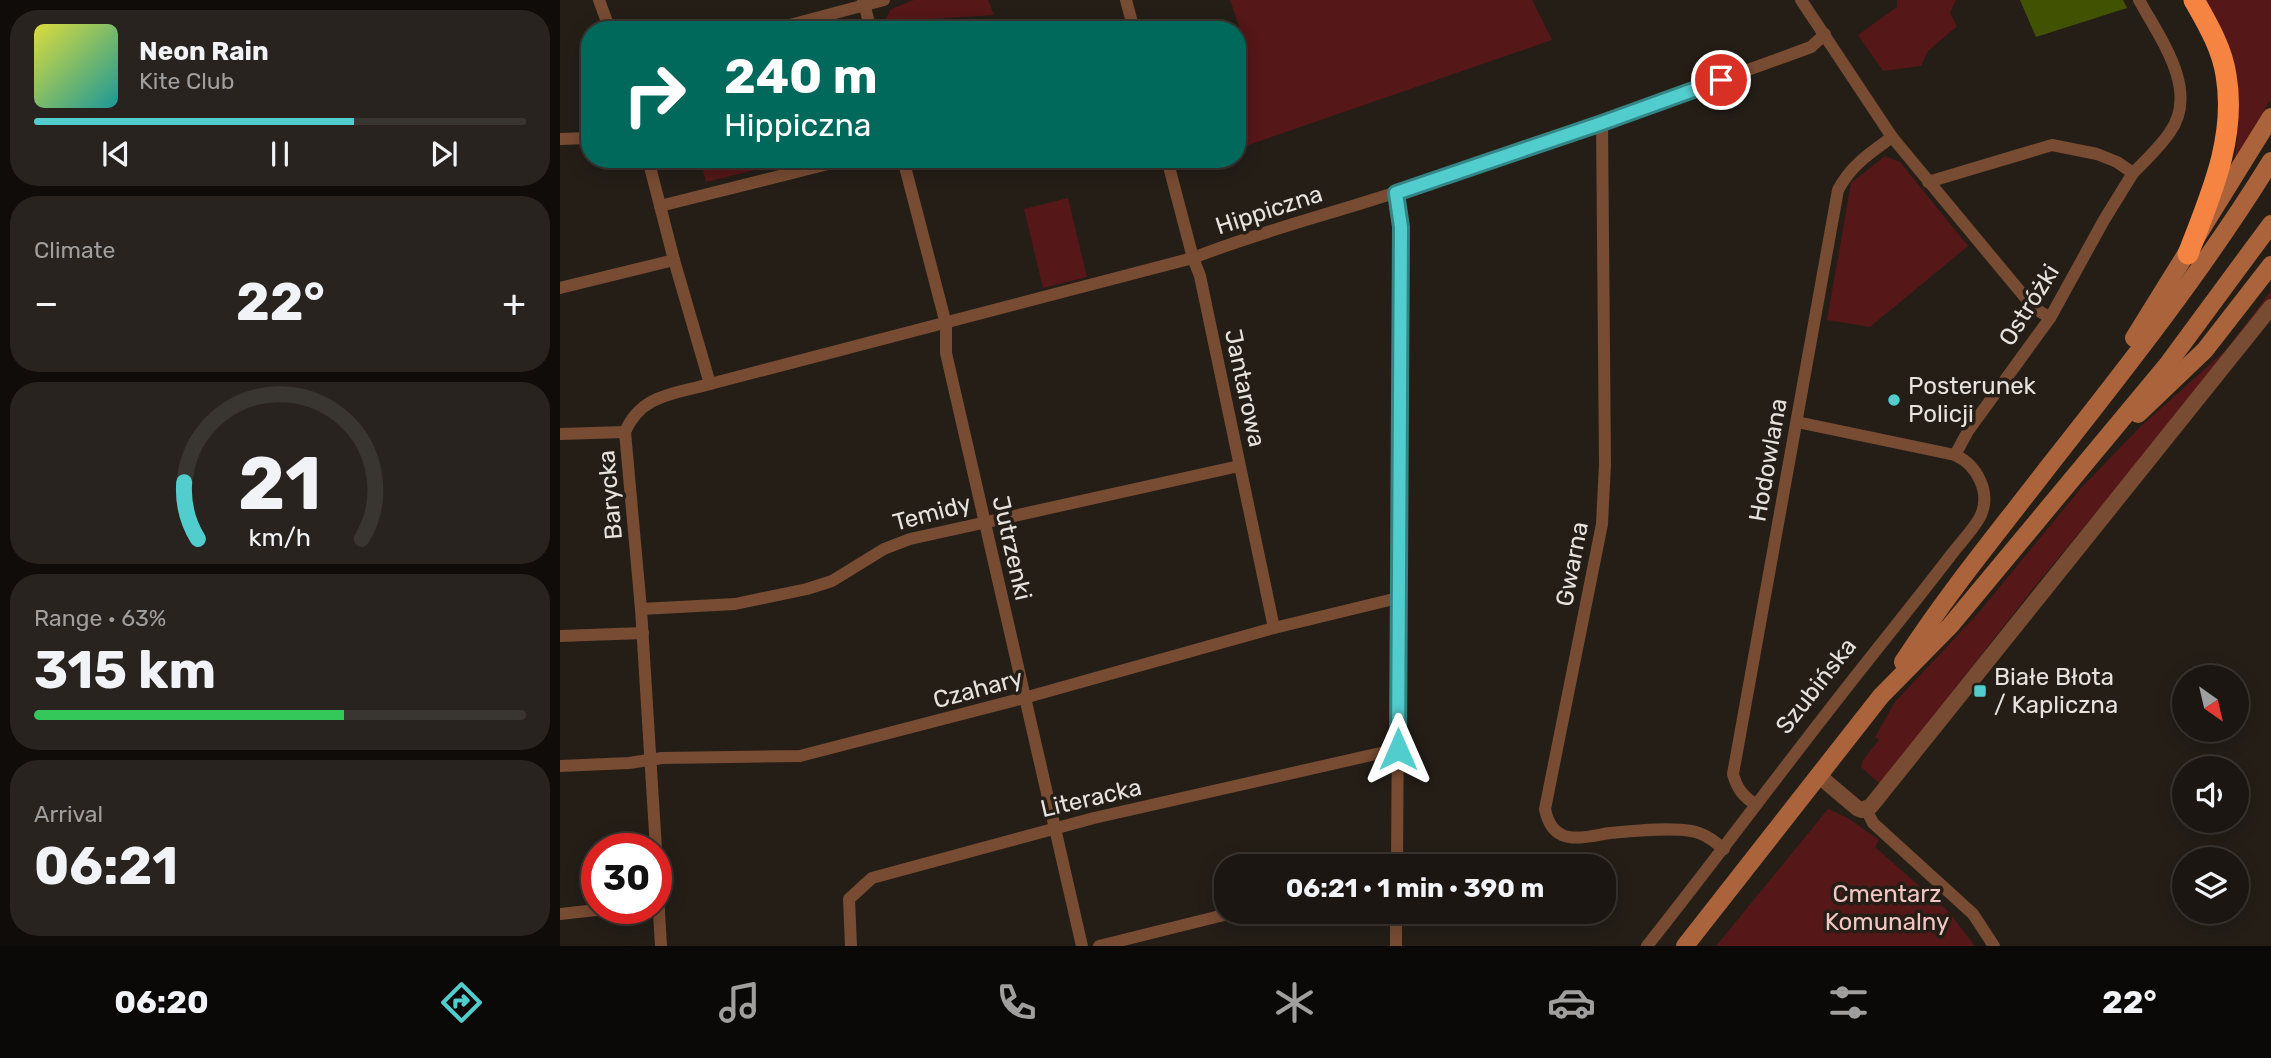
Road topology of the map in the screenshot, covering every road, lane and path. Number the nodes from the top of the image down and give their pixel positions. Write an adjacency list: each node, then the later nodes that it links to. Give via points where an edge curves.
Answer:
1 (599, 0): 8 (street)
2 (884, 0): 7 (street)
3 (1126, 0): 11 (street)
4 (1801, 0): 12 (street)
5 (2139, 0): 23 (street, Ostróżki, via 2172,62 2182,95 2172,130)
6 (2194, 0): 28 (highway, via 2212,32 2226,75 2228,114 2226,145)
7 (864, 3): 9 (street); 10 (street)
8 (607, 21)
9 (802, 21)
10 (869, 21)
11 (1132, 21)
12 (1825, 34): 14 (street, Hippiczna, via 1811,47); 15 (street)
13 (2271, 117): 28 (main road)
14 (1602, 123): 25 (street, Hippiczna); 60 (street, Gwarna, via 1602,524 1546,817 1561,835 1572,837 1688,831 1700,833)
15 (1892, 137): 24 (street); 38 (street, Hodowlana, via 1856,164 1838,190)
16 (581, 138): 17 (street)
17 (560, 139)
18 (2271, 160): 37 (main road, via 2210,255)
19 (650, 168): 26 (street)
20 (812, 168): 26 (street)
21 (905, 168): 35 (street, Jutrzenki)
22 (1169, 168): 29 (street, Jantarowa)
23 (2133, 173): 24 (street, via 2097,154 2052,145); 34 (street, Ostróżki)
24 (1928, 182): 34 (street, via 2033,307)
25 (1396, 193): 29 (street, Hippiczna); 45 (street, via 1401,227)
26 (660, 206): 30 (street)
27 (2271, 224): 42 (main road, via 2167,365)
28 (2188, 254): 37 (main road)
29 (1193, 258): 35 (street, Hippiczna); 43 (street, Jantarowa)
30 (674, 260): 32 (street); 36 (street)
31 (2271, 265): 42 (main road, via 2204,350)
32 (560, 288)
33 (2271, 307): 57 (street)
34 (2050, 318): 41 (street, Ostróżki)
35 (946, 324): 36 (street, Hippiczna); 44 (street, Jutrzenki, via 946,353)
36 (710, 384): 39 (street, Barycka, via 643,405)
37 (2090, 414): 50 (main road, via 1935,612)
38 (1797, 422): 41 (street); 56 (street, Hodowlana, via 1733,774 1744,796)
39 (625, 432): 40 (street); 46 (street, Barycka)
40 (560, 434)
41 (1955, 455): 56 (street, Szubińska, via 1979,478 1984,492 1980,517)
42 (2088, 457): 50 (main road, via 1950,626)
43 (1239, 466): 44 (street, Temidy); 47 (street, Jantarowa)
44 (985, 520): 46 (street, Temidy, via 897,543 832,581 807,589 735,604); 51 (street, Jutrzenki)
45 (1398, 598): 47 (street, Czahary); 52 (street)
46 (641, 609): 48 (street, Barycka)
47 (1274, 628): 51 (street, Czahary)
48 (643, 633): 49 (street); 53 (street, Barycka)
49 (560, 636)
50 (1881, 696): 55 (main road)
51 (1024, 698): 53 (street, Czahary, via 800,757); 58 (street, Jutrzenki)
52 (1398, 749): 58 (street, Literacka); 61 (street)
53 (651, 760): 54 (street, Czahary); 59 (street, Barycka)
54 (560, 766)
55 (1818, 775): 57 (street, via 1857,808); 73 (main road)
56 (1756, 804): 60 (street, Szubińska)
57 (1866, 809): 74 (street, via 1873,822 1973,914)
58 (1055, 829): 68 (street, Literacka, via 872,878 849,899); 69 (street, Jutrzenki)
59 (655, 833)
60 (1724, 849): 72 (street, Szubińska)
61 (1397, 854)
62 (581, 912): 63 (street)
63 (560, 914)
64 (1214, 917): 70 (street)
65 (659, 924): 67 (street)
66 (1396, 924): 71 (street)
67 (662, 946)
68 (851, 946)
69 (1082, 946)
70 (1099, 946)
71 (1396, 946)
72 (1647, 946)
73 (1685, 946)
74 (1994, 946)

